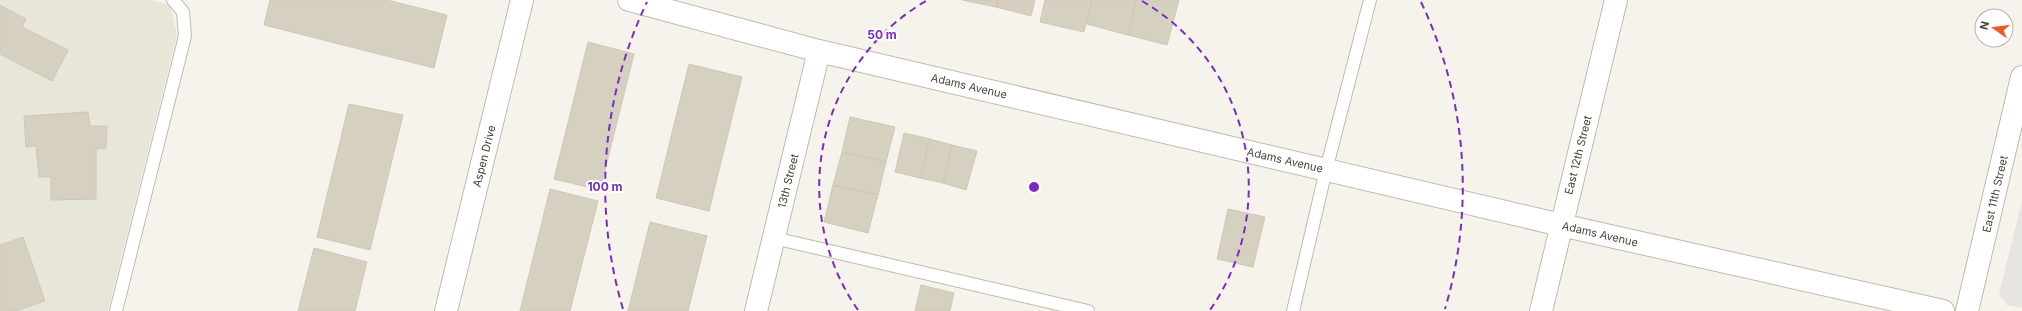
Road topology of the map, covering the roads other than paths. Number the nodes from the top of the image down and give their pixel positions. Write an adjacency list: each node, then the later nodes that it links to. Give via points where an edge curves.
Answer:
1 (173, 0): 11 (lane, via 183,12 185,36)
2 (522, 0): 12 (street, Aspen Drive)
3 (629, 0): 6 (street, Adams Avenue)
4 (1370, 0): 8 (lane)
5 (1616, 0): 9 (street, East 12th Street)
6 (819, 51): 8 (street, Adams Avenue); 10 (street, 13th Street)
7 (2022, 77): 18 (street, East 11th Street)
8 (1326, 170): 9 (street, Adams Avenue); 15 (lane)
9 (1561, 225): 16 (street, East 12th Street); 17 (street, Adams Avenue)
10 (774, 238): 13 (street, 13th Street); 14 (lane)
11 (116, 311)
12 (446, 311)
13 (756, 311)
14 (1088, 311)
15 (1293, 311)
16 (1541, 311)
17 (1943, 311)
18 (1968, 311)

